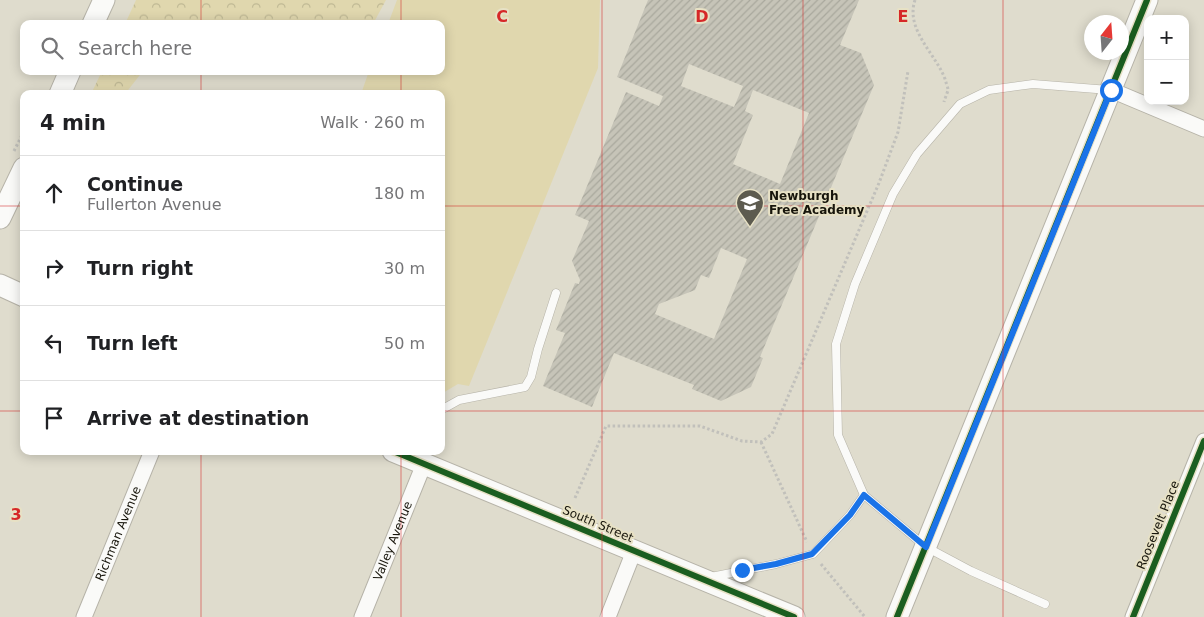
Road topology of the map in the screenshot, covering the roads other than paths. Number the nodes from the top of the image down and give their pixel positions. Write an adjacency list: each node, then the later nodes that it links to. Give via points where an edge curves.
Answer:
1 (104, 0): 3 (street)
2 (1147, 0): 6 (street)
3 (95, 20)
4 (68, 75): 5 (street)
5 (62, 90)
6 (1111, 90): 7 (street); 17 (lane, via 1033,84 989,90 960,104 917,154 893,194 855,284 836,344 838,435); 18 (street)
7 (1204, 129)
8 (20, 176): 9 (street)
9 (0, 218)
10 (0, 285): 12 (street)
11 (556, 293): 13 (lane, via 531,377 525,387 459,400)
12 (20, 294)
13 (445, 408)
14 (1204, 442): 27 (street, Roosevelt Place)
15 (150, 455): 22 (street, Richman Avenue)
16 (410, 456): 19 (street, South Street); 23 (street, Valley Avenue)
17 (864, 495): 18 (lane); 20 (lane, via 850,515 812,554)
18 (926, 547): 21 (lane); 26 (street)
19 (634, 551): 20 (street, South Street); 24 (street)
20 (702, 579): 25 (street, South Street)
21 (1045, 604)
22 (84, 617)
23 (362, 617)
24 (608, 617)
25 (794, 617)
26 (897, 617)
27 (1133, 617)

